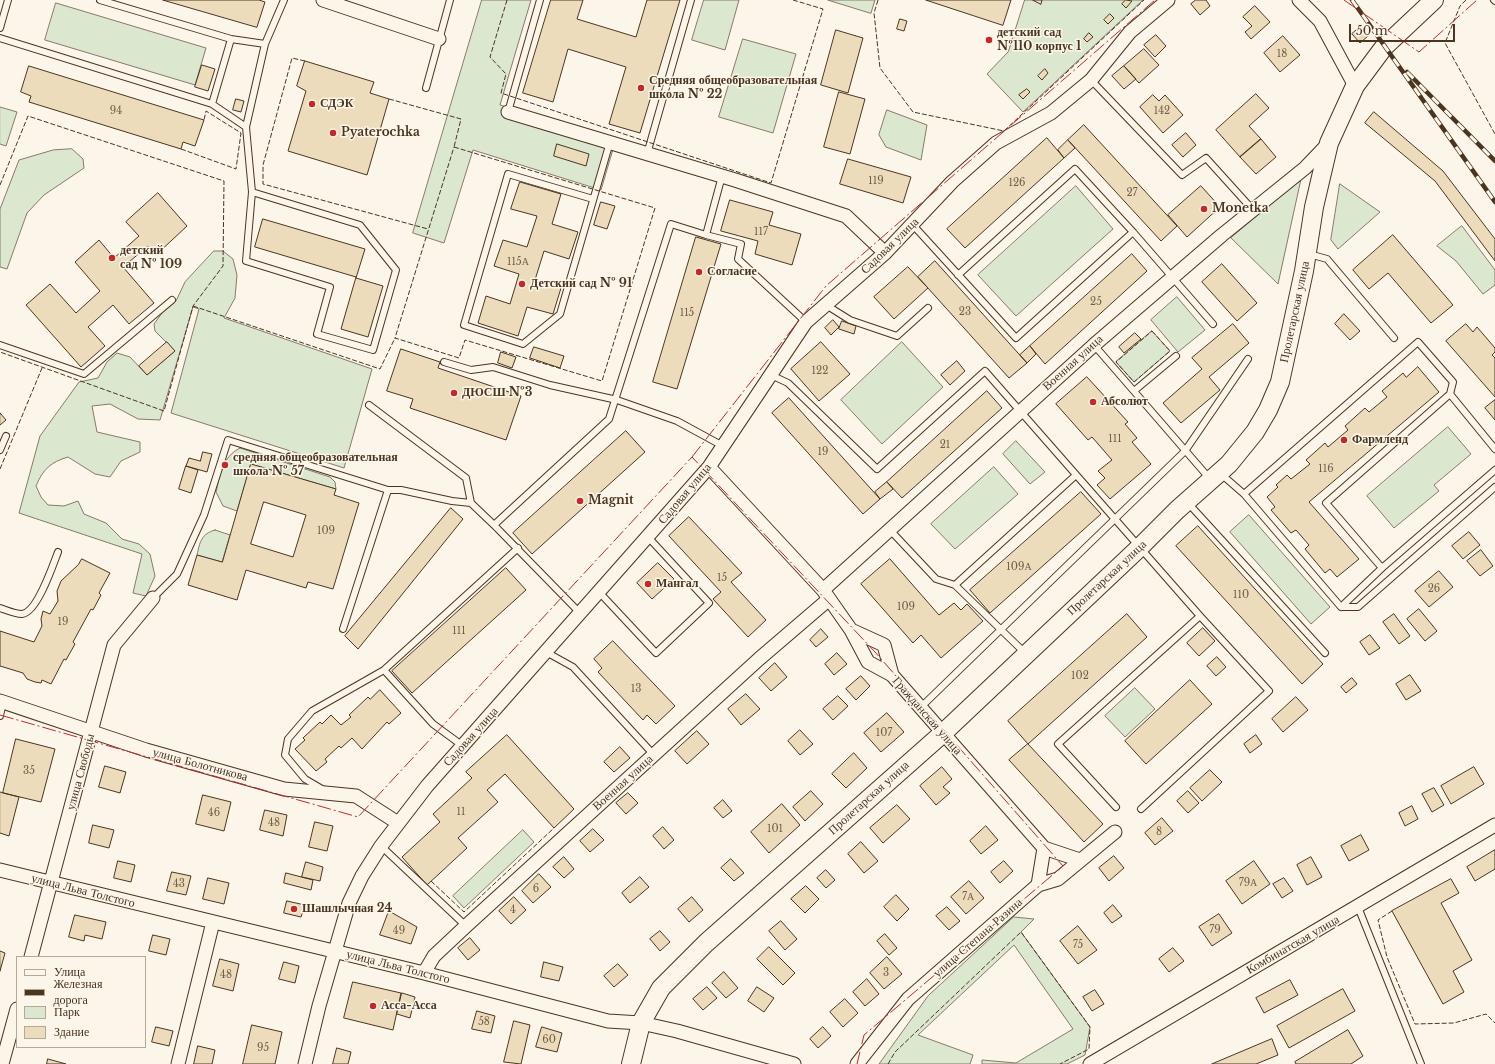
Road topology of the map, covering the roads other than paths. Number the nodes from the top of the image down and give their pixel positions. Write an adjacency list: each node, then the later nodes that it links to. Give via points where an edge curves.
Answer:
1 (8, 0): 11 (lane)
2 (100, 0): 13 (lane)
3 (284, 0): 15 (lane)
4 (323, 0): 14 (street)
5 (450, 0): 14 (lane)
6 (540, 0): 20 (lane)
7 (691, 0): 24 (lane)
8 (1168, 0): 16 (street, Садовая улица, via 1130,32)
9 (1299, 0): 17 (street, via 1320,21)
10 (1434, 0): 17 (street, Пролетарская улица, via 1384,47)
11 (0, 28)
12 (0, 38): 19 (lane)
13 (231, 39): 15 (lane); 19 (lane)
14 (439, 39): 18 (lane)
15 (265, 44): 21 (lane)
16 (1091, 80): 28 (lane, via 1182,175 1206,158); 29 (street, Садовая улица, via 1051,113 996,143 952,182)
17 (1355, 86): 23 (street, Пролетарская улица)
18 (426, 88)
19 (212, 104): 21 (lane)
20 (508, 112): 22 (street)
21 (246, 127): 26 (lane)
22 (610, 142): 24 (street); 27 (lane)
23 (1329, 143): 28 (street, Военная улица, via 1305,168); 33 (street, Пролетарская улица, via 1314,207)
24 (647, 155): 25 (street)
25 (722, 176): 31 (lane); 32 (street, via 846,216)
26 (252, 192): 26 (lane, via 246,261 330,288 317,334 373,350 396,270 360,225)
27 (593, 199): 27 (lane, via 560,314 523,344 464,325 508,174)
28 (1253, 210): 35 (street, Военная улица)
29 (912, 224): 32 (street, Садовая улица); 34 (lane)
30 (1133, 232): 34 (lane, via 1016,338); 34 (lane, via 1075,169); 35 (lane)
31 (706, 235): 39 (lane, via 741,244 738,259); 50 (lane, via 670,224)
32 (885, 253): 37 (street, Садовая улица)
33 (1308, 254): 41 (lane, via 1327,259); 61 (street, Пролетарская улица, via 1280,382 1255,432)
34 (958, 275)
35 (1172, 277): 40 (lane); 42 (street, Военная улица)
36 (172, 300): 43 (lane, via 84,374)
37 (826, 305): 38 (lane, via 850,320 897,336); 39 (street, Садовая улица)
38 (928, 308)
39 (806, 322): 47 (street, Садовая улица)
40 (1213, 324)
41 (1394, 338)
42 (1094, 344): 48 (lane); 52 (street, Военная улица)
43 (0, 345)
44 (1176, 356): 48 (lane)
45 (1248, 360): 57 (lane)
46 (444, 362): 50 (lane, via 471,370 493,367 550,385)
47 (771, 375): 52 (lane, via 788,383 877,469 985,371); 54 (street, Садовая улица)
48 (1134, 391): 57 (lane)
49 (1450, 394): 55 (lane); 64 (lane, via 1452,382 1418,342); 74 (lane, via 1326,503)
50 (617, 400): 54 (lane, via 677,421); 68 (lane, via 609,419)
51 (369, 405): 66 (lane, via 466,478)
52 (1021, 410): 60 (lane); 69 (street, Военная улица)
53 (6, 436): 56 (lane)
54 (723, 446): 58 (street, Садовая улица)
55 (1495, 449)
56 (0, 450)
57 (1185, 451): 61 (lane); 67 (lane)
58 (709, 467): 70 (street, Садовая улица); 77 (street, Гражданская улица)
59 (1495, 470): 74 (lane)
60 (1076, 475): 67 (lane); 75 (lane)
61 (1215, 477): 64 (lane); 65 (street, Пролетарская улица)
62 (1495, 487): 79 (lane, via 1358,607)
63 (388, 490): 66 (lane, via 401,490); 78 (lane, via 228,440 201,522 177,574); 83 (lane)
64 (1244, 494): 79 (lane)
65 (1187, 501): 72 (street, Пролетарская улица); 87 (lane)
66 (471, 503): 68 (lane)
67 (1116, 520): 72 (lane); 85 (lane)
68 (494, 524): 71 (lane)
69 (890, 530): 75 (lane, via 936,579); 77 (street, Военная улица)
70 (648, 537): 76 (street, Садовая улица); 76 (lane, via 709,603 656,653)
71 (518, 548): 81 (lane); 89 (lane)
72 (1139, 548): 82 (lane); 88 (street, Пролетарская улица)
73 (58, 552): 80 (lane, via 48,579 29,610 22,614)
74 (1382, 568): 79 (lane)
75 (955, 585): 85 (lane)
76 (599, 592): 81 (street, Садовая улица)
77 (826, 595): 84 (street, Гражданская улица); 97 (street, Военная улица)
78 (153, 598): 94 (street, улица Свободы, via 114,646)
79 (1341, 607)
80 (0, 608)
81 (580, 613): 86 (street, Садовая улица)
82 (1200, 616): 99 (lane, via 1058,744); 100 (lane, via 1270,691)
83 (343, 629)
84 (851, 630): 90 (street, Гражданская улица, via 868,662); 90 (street, via 884,645)
85 (1000, 630): 88 (lane); 92 (lane)
86 (546, 652): 96 (street, Садовая улица); 97 (lane, via 573,667)
87 (1325, 653)
88 (1026, 654): 95 (street, Пролетарская улица)
89 (384, 670): 96 (lane, via 433,724); 98 (lane, via 312,711 288,739 285,756 305,779)
90 (892, 674): 92 (street, Гражданская улица)
91 (2, 702): 93 (lane); 94 (street, улица Болотникова)
92 (920, 708): 95 (street, Гражданская улица)
93 (0, 716)
94 (92, 732): 98 (street, улица Болотникова, via 284,789); 108 (street, улица Свободы)
95 (942, 734): 105 (street, Гражданская улица); 117 (street, Пролетарская улица, via 706,943 661,988)
96 (463, 746): 101 (street, Садовая улица)
97 (654, 755): 112 (street, Военная улица)
98 (332, 795): 101 (street, улица Болотникова, via 356,796)
99 (1116, 807)
100 (1141, 809)
101 (398, 823): 104 (street, Садовая улица)
102 (1495, 825): 110 (street, Комбинатская улица)
103 (1115, 832): 106 (street, улица Степана Разина)
104 (381, 846): 112 (lane); 113 (street, Садовая улица, via 349,903)
105 (1044, 848): 106 (street); 109 (street)
106 (1080, 860): 109 (street, улица Степана Разина, via 1058,879)
107 (0, 870): 108 (street, улица Льва Толстого)
108 (50, 883): 111 (street, улица Льва Толстого); 114 (street, улица Свободы)
109 (1038, 886): 124 (street, улица Степана Разина, via 908,999)
110 (1358, 907): 125 (street, Комбинатская улица); 126 (lane)
111 (213, 922): 113 (street, улица Льва Толстого); 120 (street)
112 (466, 926): 115 (street, Военная улица, via 434,956)
113 (334, 952): 115 (street, улица Льва Толстого); 121 (street, Садовая улица)
114 (31, 956)
115 (424, 973): 117 (street, улица Льва Толстого, via 608,1021)
116 (16, 1012): 118 (street)
117 (641, 1023): 122 (street, Пролетарская улица); 123 (street, улица Льва Толстого)
118 (3, 1049): 119 (street)
119 (2, 1064)
120 (178, 1064)
121 (305, 1064)
122 (631, 1064)
123 (794, 1064)
124 (857, 1064)
125 (1090, 1064)
126 (1421, 1064)

